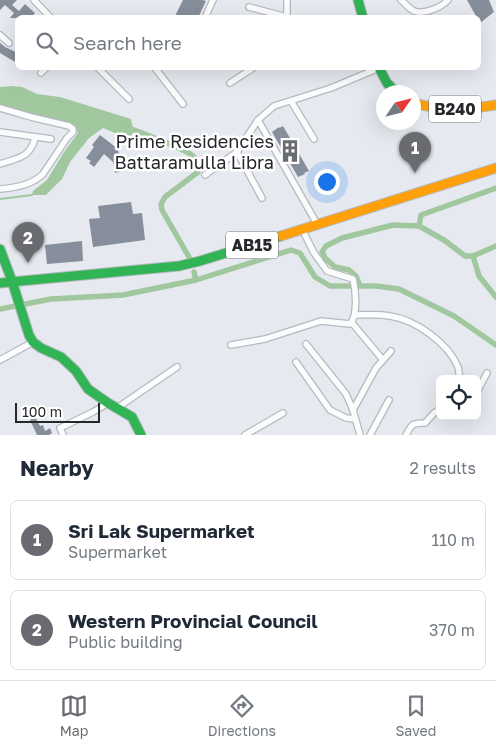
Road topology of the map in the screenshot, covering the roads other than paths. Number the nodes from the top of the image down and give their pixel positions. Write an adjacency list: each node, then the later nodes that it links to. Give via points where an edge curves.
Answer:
1 (34, 0): 8 (street)
2 (213, 0): 9 (street)
3 (287, 0): 11 (street)
4 (358, 0): 12 (main road)
5 (401, 0): 6 (street, via 413,11 420,12 440,7)
6 (448, 0)
7 (249, 7): 10 (street)
8 (48, 15)
9 (206, 15)
10 (279, 15)
11 (287, 15)
12 (362, 15)
13 (0, 35): 14 (street)
14 (9, 43)
15 (44, 70): 22 (street)
16 (100, 70): 23 (street)
17 (106, 70): 23 (street)
18 (157, 70): 28 (street)
19 (249, 70): 24 (street)
20 (374, 70): 27 (street)
21 (380, 70): 25 (main road)
22 (41, 73)
23 (103, 73): 26 (street)
24 (230, 83)
25 (389, 85)
26 (129, 99)
27 (292, 101): 32 (street, via 274,106); 36 (street)
28 (183, 104)
29 (421, 105): 30 (main road, B240, via 449,109)
30 (496, 105)
31 (0, 108): 41 (street, via 73,129 43,174 32,182)
32 (258, 120): 37 (street); 43 (street)
33 (0, 132): 34 (street)
34 (35, 138): 35 (street); 38 (street, via 30,152)
35 (50, 139)
36 (314, 139)
37 (237, 152): 40 (street); 42 (street)
38 (0, 164)
39 (496, 168): 43 (main road, AB15)
40 (205, 175)
41 (0, 189)
42 (262, 198)
43 (317, 224): 44 (main road, AB15)
44 (302, 229): 46 (main road, AB15, via 178,266); 48 (street, via 327,271 353,279)
45 (0, 249): 46 (main road)
46 (12, 281): 47 (main road, AB15); 50 (main road)
47 (0, 283)
48 (355, 315): 49 (street); 59 (street, via 389,316 409,321 450,352)
49 (352, 323): 52 (street, via 321,321 265,339); 55 (street)
50 (33, 342): 54 (street); 62 (main road, via 61,357 88,389)
51 (306, 344): 64 (street, via 346,394)
52 (232, 345)
53 (391, 352): 55 (street)
54 (0, 360)
55 (383, 360): 64 (street)
56 (296, 362): 67 (street, via 330,410)
57 (177, 367): 63 (street)
58 (487, 373): 60 (street)
59 (460, 375)
60 (481, 384)
61 (389, 400): 72 (street)
62 (108, 403): 63 (main road); 68 (street, via 60,428)
63 (118, 408): 69 (main road, via 132,417)
64 (353, 410): 67 (street)
65 (436, 412): 73 (street, via 425,423 411,426)
66 (282, 413): 70 (street)
67 (355, 419): 71 (street)
68 (63, 435)
69 (141, 435)
70 (245, 435)
71 (360, 435)
72 (370, 435)
73 (406, 435)

